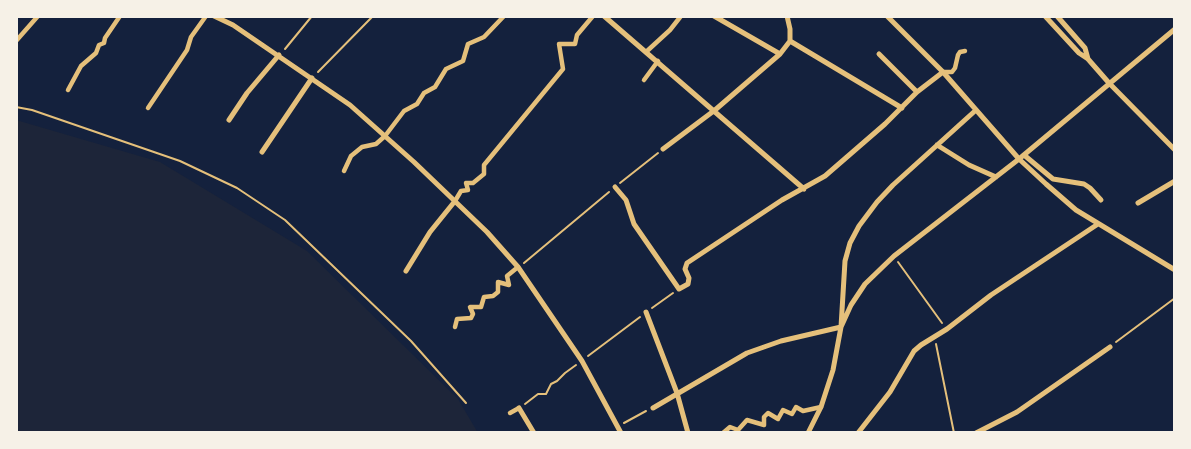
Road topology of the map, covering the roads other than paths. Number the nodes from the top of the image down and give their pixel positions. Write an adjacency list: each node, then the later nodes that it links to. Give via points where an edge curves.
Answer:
1 (38, 16): 15 (street)
2 (120, 16): 28 (street, via 104,43 81,66)
3 (206, 16): 30 (street)
4 (214, 16): 21 (street)
5 (504, 16): 35 (street, via 484,37 468,44 463,61 446,69 435,87 404,111)
6 (593, 16): 47 (street, via 577,35 576,44 559,44 563,69 484,165 484,174 473,183 466,183 468,190 462,191)
7 (604, 16): 18 (street)
8 (681, 16): 18 (street)
9 (714, 16): 19 (street)
10 (788, 16): 16 (street)
11 (887, 16): 24 (street)
12 (1045, 16): 22 (street)
13 (1057, 16): 22 (street, via 1085,48)
14 (1175, 29): 27 (street)
15 (16, 41)
16 (790, 41): 19 (street); 31 (street)
17 (965, 51): 24 (street, via 958,55 952,72)
18 (646, 52): 23 (street)
19 (780, 54): 32 (street)
20 (879, 54): 29 (street)
21 (279, 55): 25 (street); 34 (street)
22 (1088, 59): 27 (street)
23 (658, 61): 26 (street); 32 (street)
24 (943, 72): 29 (street); 33 (street)
25 (312, 78): 35 (street); 39 (street)
26 (644, 80)
27 (1109, 83): 38 (street); 40 (street)
28 (68, 90)
29 (917, 92): 31 (street)
30 (148, 108)
31 (902, 108): 45 (street, via 825,176)
32 (714, 110): 37 (street); 45 (street)
33 (976, 110): 36 (street); 40 (street)
34 (228, 120)
35 (385, 136): 41 (street, via 351,156); 47 (street)
36 (937, 145): 42 (street); 55 (street, via 872,207 850,243 844,261)
37 (663, 149)
38 (1175, 150)
39 (262, 152)
40 (1021, 157): 42 (street); 46 (street, via 1053,178 1084,184); 49 (street, via 1076,210)
41 (344, 171)
42 (996, 177): 55 (street, via 894,256 865,284)
43 (1175, 181): 48 (street)
44 (615, 187): 45 (street, via 626,200 634,224 679,289 688,284 687,263)
45 (804, 188)
46 (1101, 200)
47 (455, 201): 50 (street); 51 (street)
48 (1138, 203)
49 (1098, 224): 52 (street); 67 (street, via 914,351 890,392)
50 (518, 267): 54 (street, via 507,276 509,285 498,282 498,292 484,297 481,307 470,307 471,318 457,318); 63 (street, via 582,361)
51 (406, 270)
52 (1175, 270)
53 (646, 312): 57 (street)
54 (455, 326)
55 (841, 327): 57 (street, via 781,341 747,353); 58 (street, via 833,370)
56 (1110, 347): 68 (street, via 1017,412)
57 (677, 393): 60 (street); 64 (street)
58 (821, 407): 65 (street, via 804,411 796,407 792,414 783,410 778,419 768,413 764,424 747,420 738,430 730,428); 66 (street)
59 (519, 408): 61 (street); 62 (street)
60 (653, 408)
61 (510, 413)
62 (534, 433)
63 (621, 433)
64 (688, 433)
65 (723, 433)
66 (808, 433)
67 (858, 433)
68 (976, 433)

